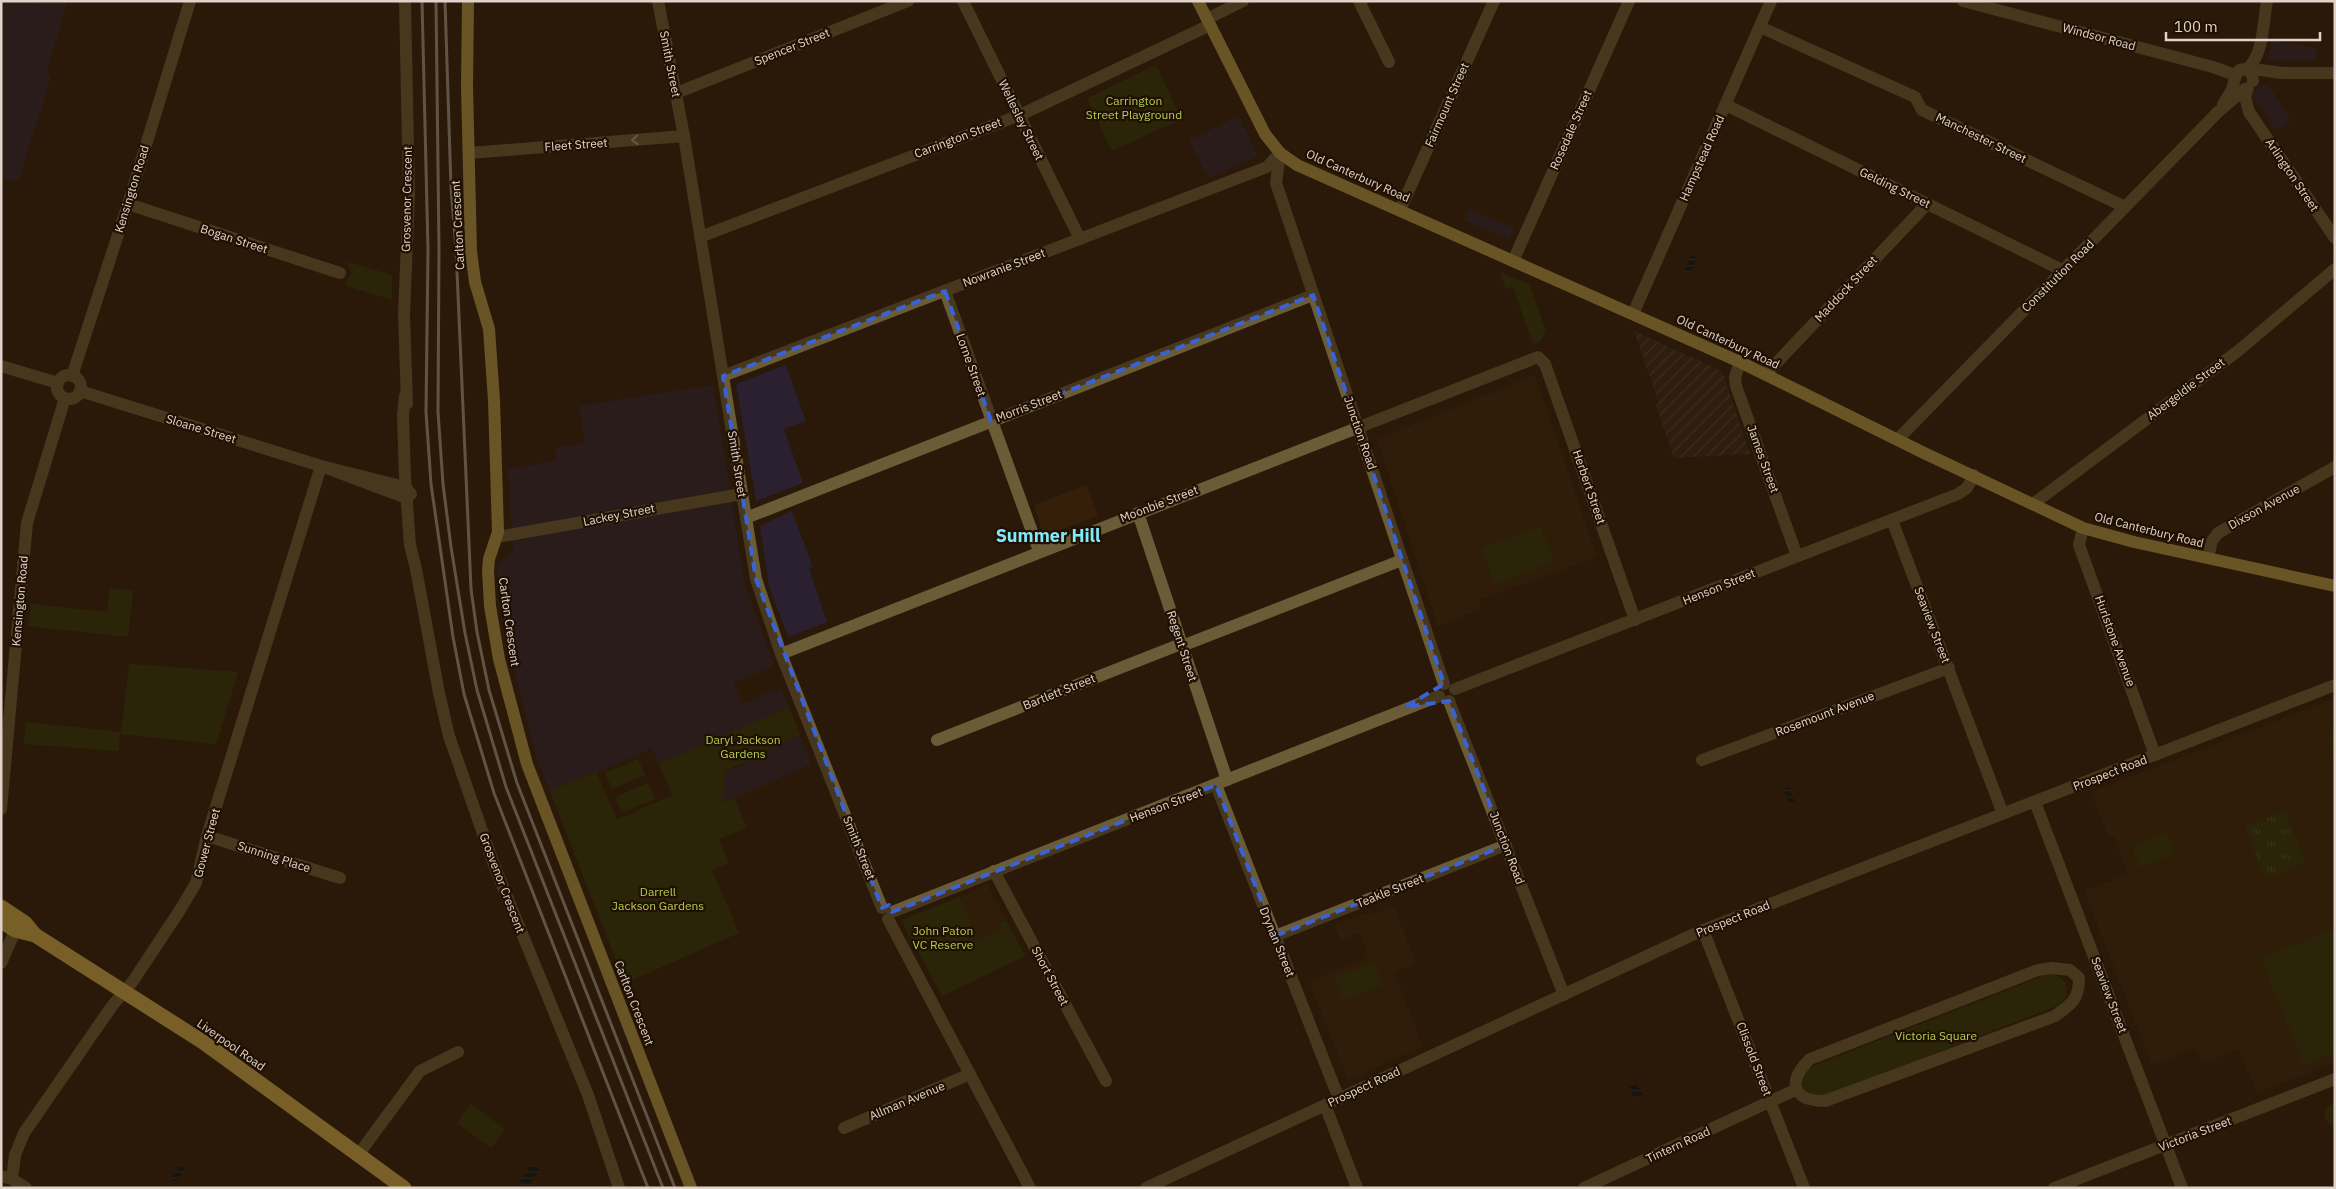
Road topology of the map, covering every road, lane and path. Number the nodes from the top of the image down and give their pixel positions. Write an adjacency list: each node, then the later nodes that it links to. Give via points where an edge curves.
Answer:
1 (190, 1): 32 (street, Kensington Road)
2 (405, 1): 61 (street, Grosvenor Crescent, via 409,194 403,415)
3 (468, 1): 28 (main road, Carlton Crescent)
4 (658, 1): 22 (street, Smith Street)
5 (908, 1): 22 (street, Spencer Street)
6 (963, 1): 26 (street, Wellesley Street)
7 (1198, 1): 15 (main road, Old Canterbury Road)
8 (1243, 1): 15 (street, Carrington Street)
9 (1359, 1): 18 (street)
10 (1494, 1): 35 (street, Fairmount Street)
11 (1630, 1): 39 (street, Rosedale Street)
12 (1771, 1): 16 (street, Hampstead Road)
13 (1963, 1): 21 (street, Windsor Road, via 2212,67)
14 (2266, 1): 17 (street, Constitution Road)
15 (1208, 22): 26 (street, Carrington Street); 29 (main road, Old Canterbury Road, via 1265,134)
16 (1760, 27): 24 (street, Hampstead Road); 34 (street, Manchester Street, via 1915,97 1922,110)
17 (2260, 46): 19 (street, Constitution Road); 21 (street, Constitution Road)
18 (1389, 62)
19 (2260, 70): 20 (street); 21 (street, Constitution Road)
20 (2335, 73)
21 (2244, 81): 23 (street, Constitution Road); 25 (street)
22 (676, 93): 27 (street, Smith Street)
23 (2230, 98): 25 (street, Arlington Street); 34 (street, Constitution Road)
24 (1726, 105): 33 (street, Gelding Street); 45 (street, Hampstead Road)
25 (2249, 112): 37 (street, Arlington Street)
26 (1020, 115): 36 (street, Carrington Street); 38 (street, Wellesley Street)
27 (684, 136): 28 (street, Fleet Street, one-way to 28); 36 (street, Smith Street)
28 (469, 153): 68 (main road, Carlton Crescent, via 472,267 486,313 491,344)
29 (1280, 153): 30 (street, Nowranie Street); 31 (street, Junction Road); 35 (main road, Old Canterbury Road, via 1297,165)
30 (1267, 167): 31 (street, Junction Road); 38 (street, Nowranie Street)
31 (1276, 182): 44 (street, Junction Road)
32 (128, 204): 42 (street, Bogan Street); 50 (street, Kensington Road)
33 (1927, 204): 41 (street, Gelding Street); 49 (street, Maddock Street)
34 (2125, 207): 41 (street, Constitution Road)
35 (1400, 210): 39 (main road, Old Canterbury Road)
36 (700, 237): 51 (street, Smith Street)
37 (2335, 238)
38 (1080, 239): 43 (street, Nowranie Street)
39 (1514, 259): 45 (main road, Old Canterbury Road)
40 (2335, 269): 63 (street, Abergeldie Street, via 2238,351)
41 (2064, 271): 57 (street, Constitution Road)
42 (340, 273)
43 (944, 291): 51 (street, Nowranie Street); 55 (street, Lorne Street)
44 (1314, 296): 55 (street, Morris Street); 56 (street, Junction Road)
45 (1634, 314): 47 (main road, Old Canterbury Road)
46 (1538, 357): 56 (street, Moonbie Street); 74 (street, Herbert Street, via 1546,364)
47 (1740, 362): 49 (main road, Old Canterbury Road); 70 (street, James Street, via 1736,386)
48 (1, 366): 52 (street)
49 (1766, 374): 57 (main road, Old Canterbury Road)
50 (72, 376): 52 (street, via 62,378); 53 (street, via 78,380)
51 (723, 376): 62 (street, Smith Street)
52 (58, 384): 54 (street, via 58,391)
53 (80, 391): 54 (street, via 73,398); 58 (street, Sloane Street)
54 (65, 398): 85 (street, Kensington Road, via 27,523)
55 (991, 421): 65 (street, Morris Street); 69 (street, Lorne Street)
56 (1358, 428): 64 (street, Moonbie Street); 72 (street, Junction Road)
57 (1898, 439): 60 (main road, Old Canterbury Road)
58 (321, 466): 61 (street, Sloane Street); 87 (street, Gower Street)
59 (2335, 467): 71 (street, Dixson Avenue, via 2218,533 2212,541)
60 (1974, 476): 63 (main road, Old Canterbury Road); 66 (street, Henson Street, via 1964,492)
61 (407, 493): 116 (street, Grosvenor Crescent, via 410,545 449,736 494,866 588,1095)
62 (742, 494): 65 (street, Smith Street); 68 (street, Lackey Street)
63 (2033, 504): 67 (main road, Old Canterbury Road)
64 (1138, 513): 69 (street, Moonbie Street); 75 (street, Regent Street)
65 (746, 518): 76 (street, Smith Street, via 756,579)
66 (1892, 520): 70 (street, Henson Street); 77 (street, Seaview Street)
67 (2083, 528): 71 (main road, Old Canterbury Road); 81 (street, Hurlstone Avenue, via 2079,545)
68 (497, 537): 117 (main road, Carlton Crescent, via 488,565 490,606 499,659 527,764)
69 (1038, 552): 76 (street, Moonbie Street)
70 (1797, 556): 74 (street, Henson Street)
71 (2208, 558): 73 (main road, Old Canterbury Road)
72 (1402, 560): 75 (street, Bartlett Street); 79 (street, Junction Road)
73 (2335, 586)
74 (1635, 620): 79 (street, Henson Street)
75 (1182, 645): 80 (street, Bartlett Street); 83 (street, Regent Street)
76 (781, 654): 92 (street, Smith Street)
77 (1949, 668): 82 (street, Rosemount Avenue); 86 (street, Seaview Street)
78 (2335, 685): 81 (street, Prospect Road)
79 (1447, 693): 83 (street, Henson Street); 88 (street, Junction Road)
80 (937, 740)
81 (2155, 755): 84 (street, Prospect Road)
82 (1702, 760)
83 (1221, 783): 89 (street, Henson Street); 96 (street, Drynan Street)
84 (2035, 802): 86 (street, Prospect Road); 98 (street, Seaview Street)
85 (1, 809)
86 (2003, 814): 95 (street, Prospect Road)
87 (207, 836): 90 (street, Sunning Place); 100 (street, Gower Street, via 196,882)
88 (1506, 845): 96 (street, Teakle Street); 101 (street, Junction Road)
89 (994, 871): 92 (street, Henson Street); 105 (street, Short Street)
90 (340, 878)
91 (1, 908): 94 (highway, Liverpool Road)
92 (887, 913): 103 (street, Smith Street)
93 (1, 922): 94 (highway, Liverpool Road)
94 (17, 925): 97 (street); 100 (highway, Liverpool Road)
95 (1703, 930): 101 (street, Prospect Road); 108 (street, Clissold Street)
96 (1275, 936): 107 (street, Drynan Street)
97 (1, 963)
98 (2099, 970): 99 (street); 111 (street, Seaview Street)
99 (2080, 978): 106 (street, via 2070,970 2038,970 1925,1013 1810,1059 1800,1069 1795,1081); 106 (street, via 2079,992 2072,1004 2055,1016 1825,1101 1811,1101 1800,1096)
100 (124, 992): 112 (highway, Liverpool Road, via 203,1042); 113 (street, Gower Street, via 24,1134)
101 (1564, 995): 107 (street, Prospect Road)
102 (458, 1052): 112 (street, via 420,1071)
103 (970, 1074): 110 (street, Allman Avenue); 118 (street, Smith Street)
104 (2335, 1079): 111 (street, Victoria Street)
105 (1106, 1081)
106 (1797, 1090): 108 (street)
107 (1339, 1099): 109 (street, Prospect Road)
108 (1770, 1100): 121 (street, Tintern Road); 122 (street, Clissold Street)
109 (1325, 1106): 119 (street, Prospect Road); 120 (street)
110 (844, 1128)
111 (2165, 1145): 123 (street, Victoria Street); 124 (street, Seaview Street)
112 (358, 1155): 115 (highway, Liverpool Road)
113 (7, 1177): 114 (street)
114 (26, 1188)
115 (404, 1188)
116 (618, 1188)
117 (691, 1188)
118 (1030, 1188)
119 (1146, 1188)
120 (1358, 1188)
121 (1584, 1188)
122 (1804, 1188)
123 (2054, 1188)
124 (2182, 1188)

